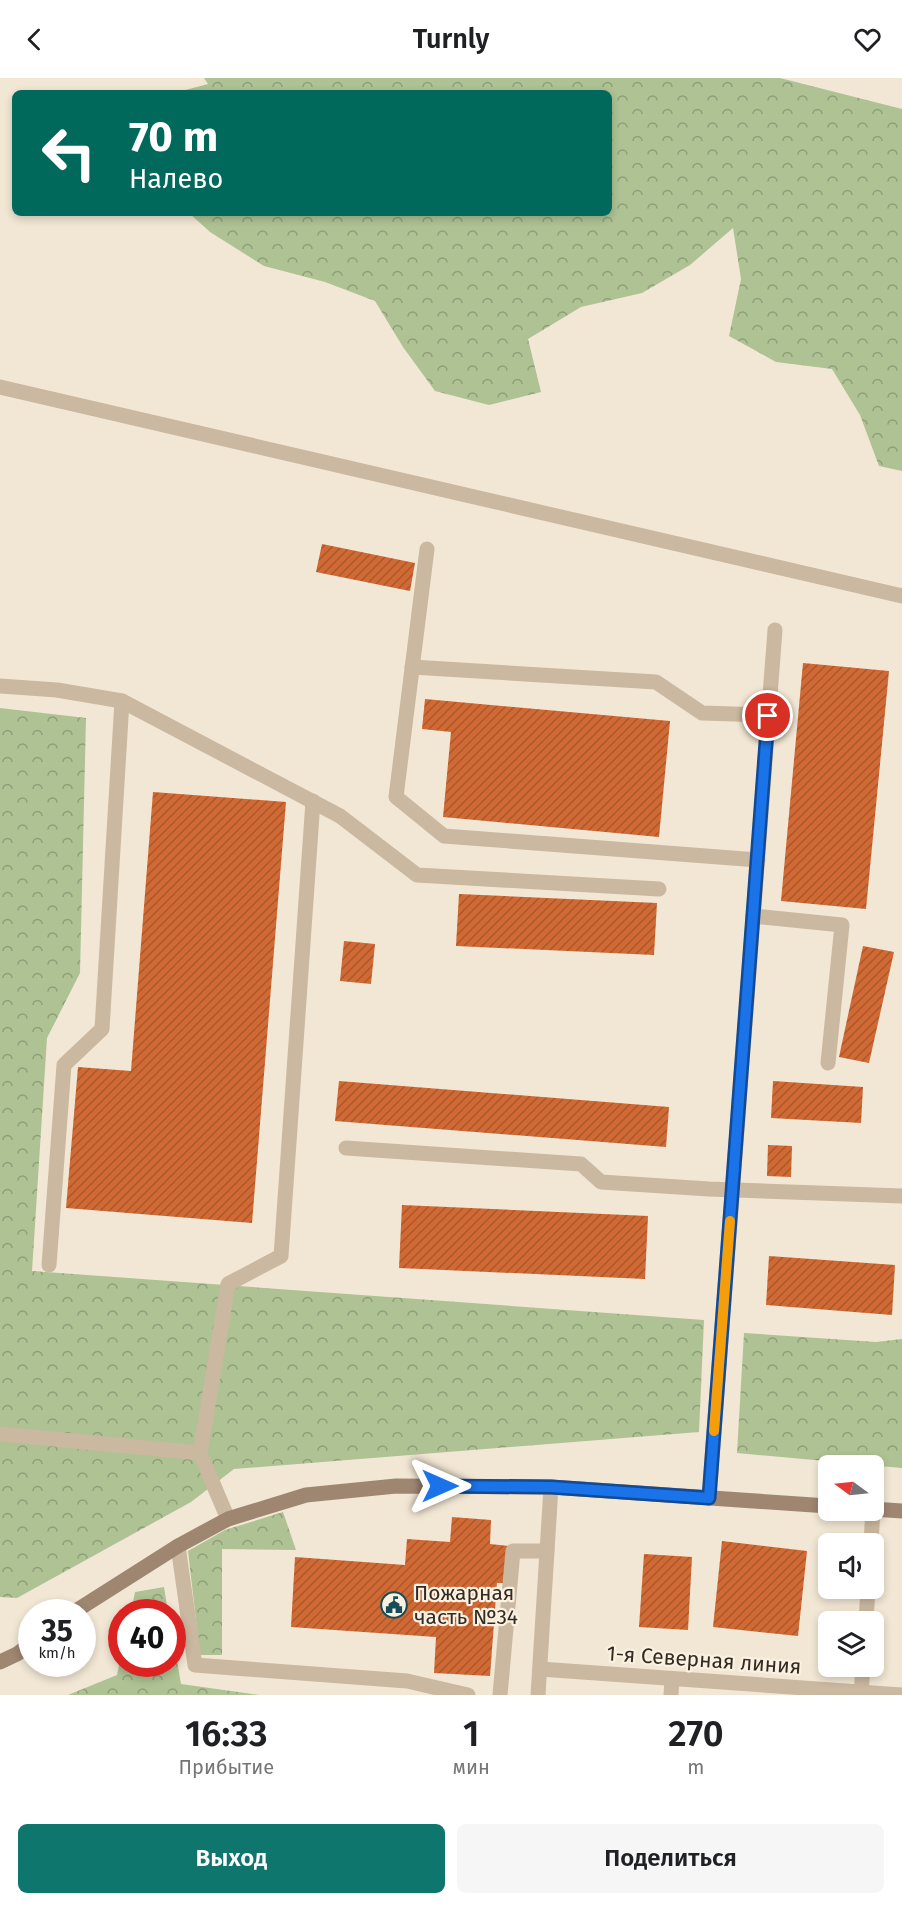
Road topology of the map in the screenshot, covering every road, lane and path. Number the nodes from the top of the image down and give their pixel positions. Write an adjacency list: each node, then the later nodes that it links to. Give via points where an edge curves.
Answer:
1 (0, 387): 3 (street)
2 (427, 549): 5 (street)
3 (902, 596)
4 (775, 630): 8 (street)
5 (412, 667): 8 (street, via 656,682 702,713); 10 (street, via 396,797 444,836)
6 (0, 686): 7 (street, via 57,690)
7 (122, 702): 9 (street); 17 (street, via 102,1029 63,1065)
8 (768, 716): 10 (street)
9 (313, 801): 11 (street, via 340,816 417,875); 19 (street, via 281,1256 228,1284)
10 (758, 860): 12 (street)
11 (659, 889)
12 (753, 916): 13 (street, via 842,924); 15 (street)
13 (828, 1063)
14 (346, 1148): 15 (street, via 581,1164 601,1182)
15 (732, 1189): 16 (street); 21 (street)
16 (902, 1196)
17 (49, 1265)
18 (0, 1434): 19 (street)
19 (200, 1453): 25 (street)
20 (551, 1487): 21 (street); 25 (street, via 396,1486 306,1495); 27 (street)
21 (709, 1498): 22 (street)
22 (818, 1505)
23 (884, 1510): 24 (street)
24 (902, 1511)
25 (228, 1519): 26 (street)
26 (178, 1546): 28 (street); 35 (street, via 195,1665 407,1681)
27 (547, 1551): 31 (street); 36 (street, via 513,1551)
28 (94, 1599)
29 (18, 1653): 30 (street)
30 (0, 1662)
31 (540, 1670): 33 (street, 1-я Северная линия); 37 (street)
32 (863, 1677): 34 (street)
33 (672, 1678): 34 (street, 1-я Северная линия); 38 (street)
34 (862, 1694): 39 (street, 1-я Северная линия)
35 (468, 1695)
36 (500, 1695)
37 (538, 1695)
38 (671, 1695)
39 (902, 1695)

